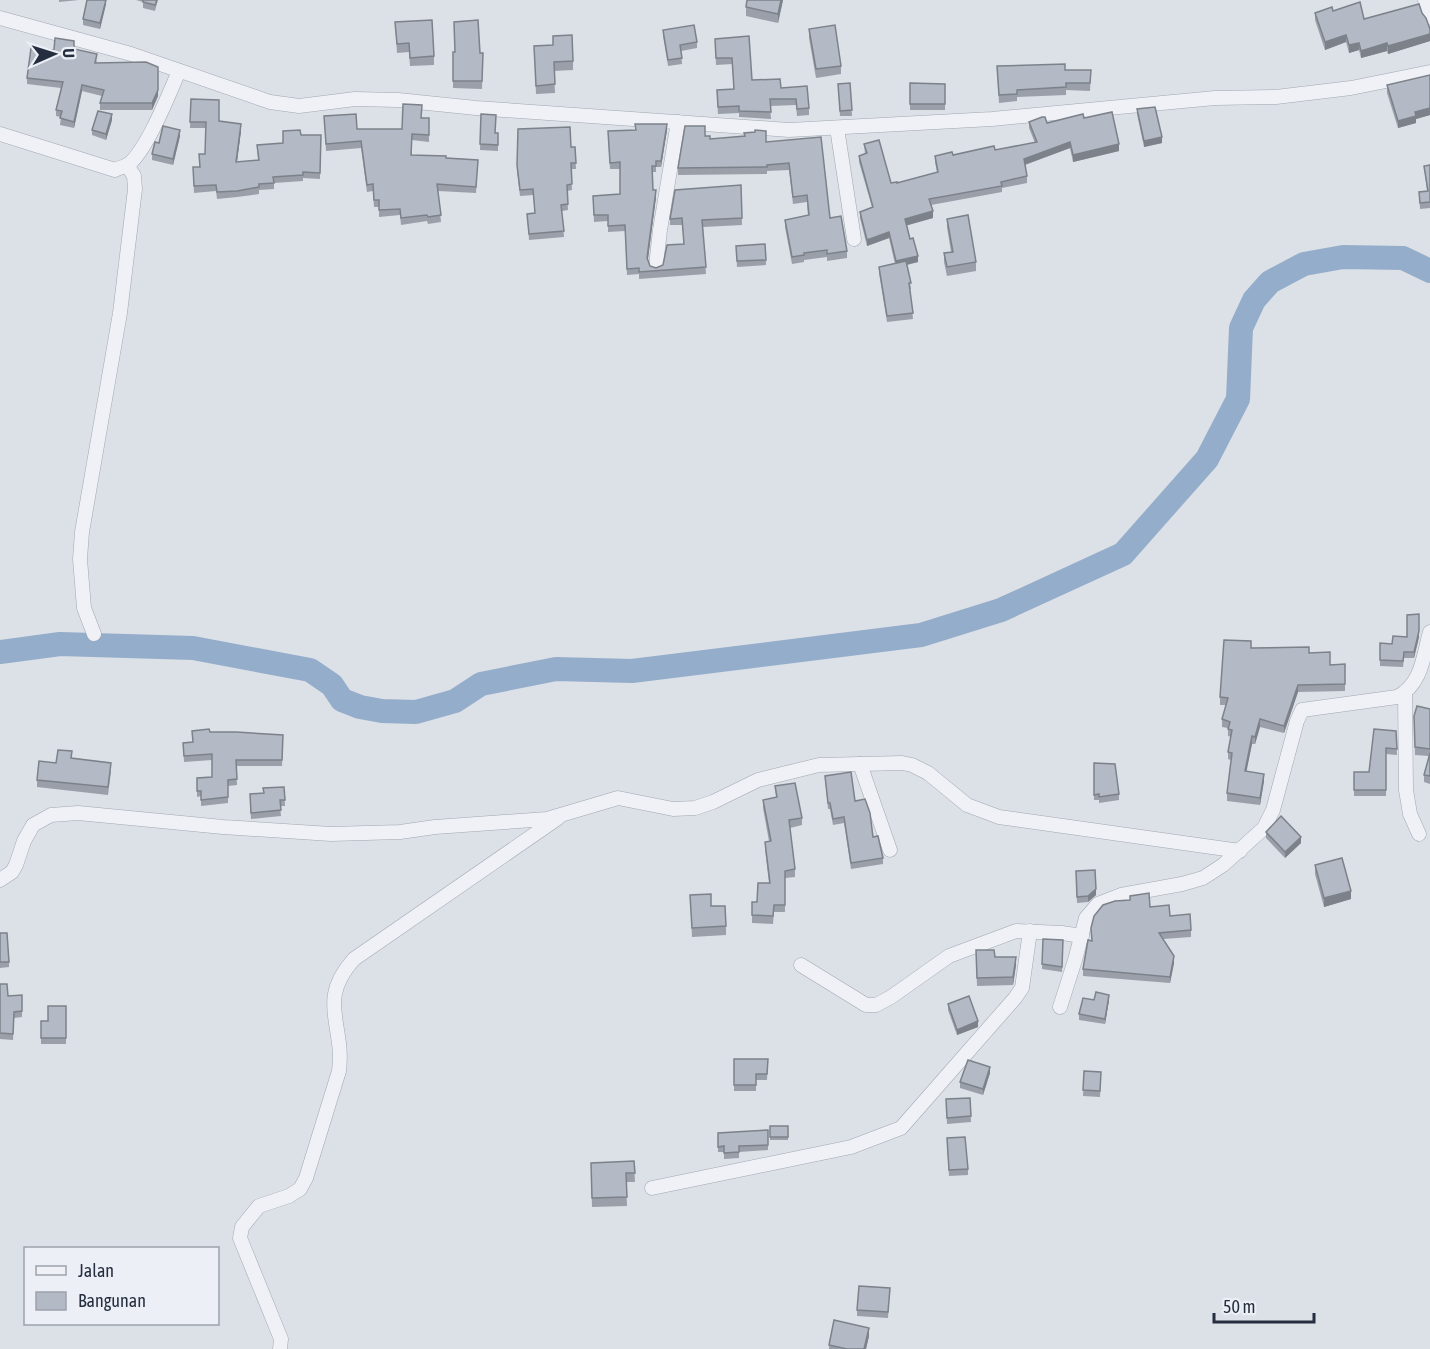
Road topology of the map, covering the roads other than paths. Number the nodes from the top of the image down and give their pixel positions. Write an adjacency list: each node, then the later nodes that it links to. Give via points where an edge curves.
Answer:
1 (1425, 0): 2 (street)
2 (1430, 17)
3 (0, 18): 4 (street)
4 (179, 70): 6 (street, via 270,102 299,106 355,99 398,100); 9 (street, via 154,127)
5 (1430, 72): 7 (street, via 1351,88 1276,97)
6 (678, 122): 7 (street, via 789,130); 11 (street)
7 (837, 128): 10 (street)
8 (0, 134): 9 (street, via 103,168 115,170)
9 (127, 165): 13 (street, via 134,176 135,189 120,313 80,559 84,608)
10 (854, 239)
11 (656, 266)
12 (1430, 632): 14 (street, via 1417,679)
13 (94, 634)
14 (1405, 693): 17 (street, via 1406,790); 19 (street, via 1302,710 1273,810 1264,828)
15 (860, 764): 16 (street, via 819,765 758,780 695,808 673,809 618,798); 18 (street); 19 (street, via 912,765 967,805 999,817)
16 (567, 812): 20 (street, via 547,819 331,834 78,813 51,815 33,825 12,872); 26 (street, via 354,959 342,972 333,1003 341,1056 339,1071 306,1178 300,1189 289,1196 260,1206 242,1227 240,1238 281,1340)
17 (1419, 834)
18 (890, 850)
19 (1240, 851): 22 (street, via 1203,878 1106,899 1090,912)
20 (0, 880)
21 (1030, 931): 22 (street); 23 (street, via 1016,931 950,956 891,997 870,1006); 25 (street, via 1022,988 902,1128 851,1147)
22 (1082, 936): 24 (street)
23 (801, 965)
24 (1060, 1007)
25 (652, 1188)
26 (280, 1349)

